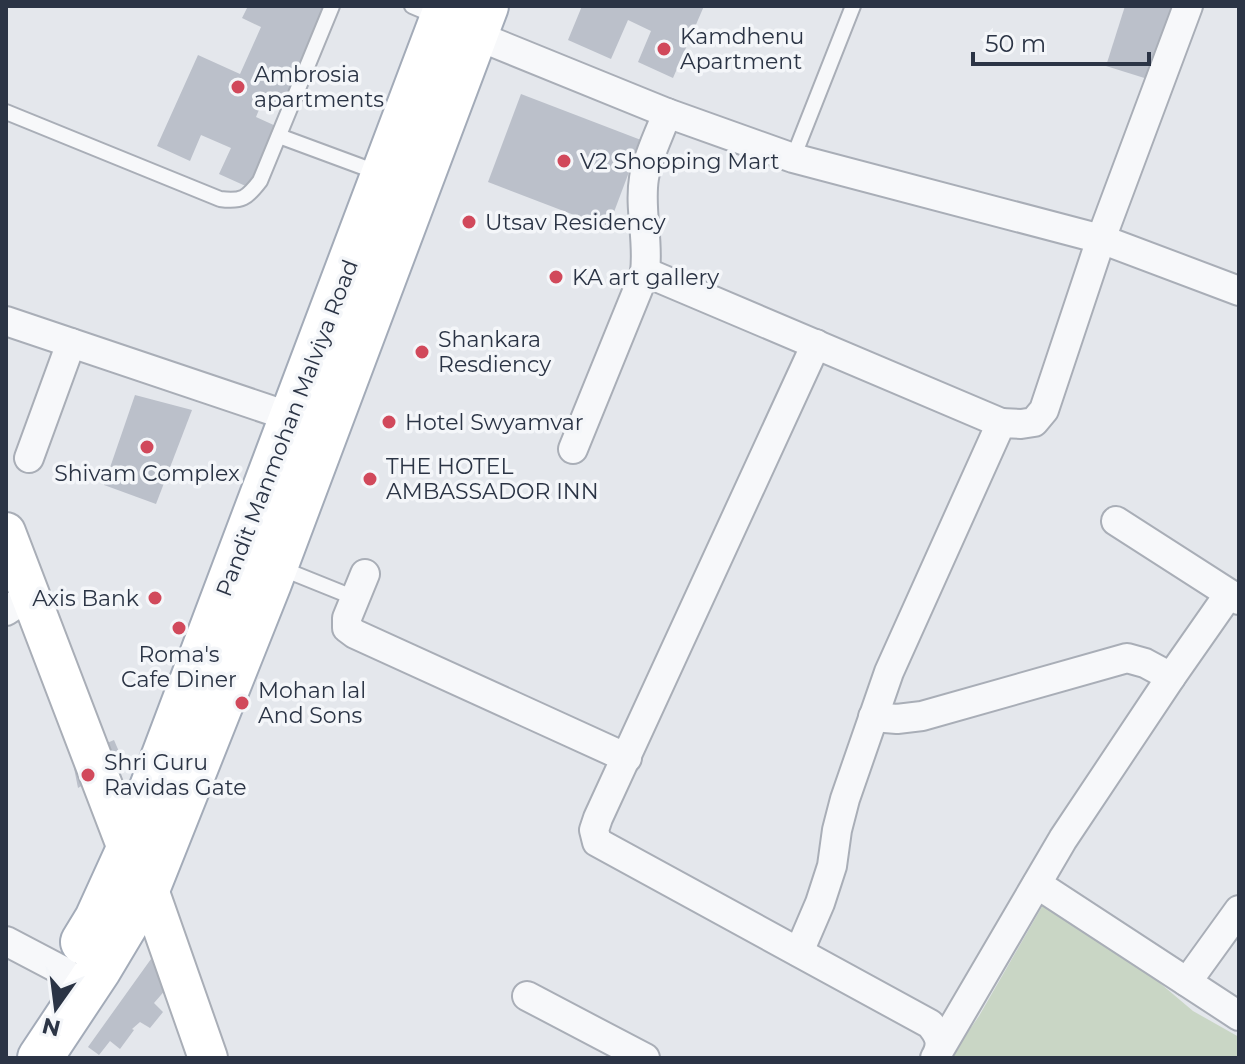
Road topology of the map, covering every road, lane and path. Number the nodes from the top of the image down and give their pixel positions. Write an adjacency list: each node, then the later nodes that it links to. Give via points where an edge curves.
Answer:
1 (332, 6): 7 (lane)
2 (853, 6): 8 (lane)
3 (1188, 6): 10 (street)
4 (452, 14): 6 (street); 9 (main road, Pandit Manmohan Malviya Road); 22 (main road)
5 (6, 112): 7 (lane, via 235,201 249,195 260,181)
6 (667, 113): 8 (street); 11 (street, via 644,175)
7 (279, 136): 9 (lane)
8 (793, 158): 10 (street)
9 (383, 174): 16 (main road, Pandit Manmohan Malviya Road)
10 (1101, 239): 12 (street); 17 (street, via 1044,410 1034,422)
11 (645, 272): 15 (street); 18 (street)
12 (1239, 291)
13 (6, 321): 14 (street)
14 (71, 343): 16 (street); 19 (street)
15 (816, 344): 17 (street); 28 (street)
16 (291, 417): 29 (main road, Pandit Manmohan Malviya Road)
17 (1001, 423): 27 (street)
18 (573, 449)
19 (29, 458)
20 (1116, 521): 24 (street)
21 (6, 532): 25 (street)
22 (275, 566): 23 (lane); 29 (main road)
23 (360, 586): 28 (street, via 347,618 347,628 355,634)
24 (1234, 597): 26 (street)
25 (18, 603): 29 (street)
26 (1171, 677): 27 (street, via 1127,658 922,716); 30 (street)
27 (873, 717): 33 (street, via 845,799 832,866)
28 (627, 758): 33 (street, via 598,818 597,842)
29 (138, 869): 34 (main road, via 97,919); 40 (main road, via 99,969); 41 (street)
30 (1037, 884): 35 (street); 38 (street)
31 (1239, 910): 35 (street)
32 (6, 941): 34 (street)
33 (799, 952): 38 (street, via 930,1024 939,1036)
34 (65, 972): 39 (main road)
35 (1187, 982): 37 (street)
36 (527, 996): 42 (street)
37 (1239, 1016)
38 (938, 1054)
39 (6, 1057)
40 (40, 1058)
41 (208, 1058)
42 (645, 1058)

